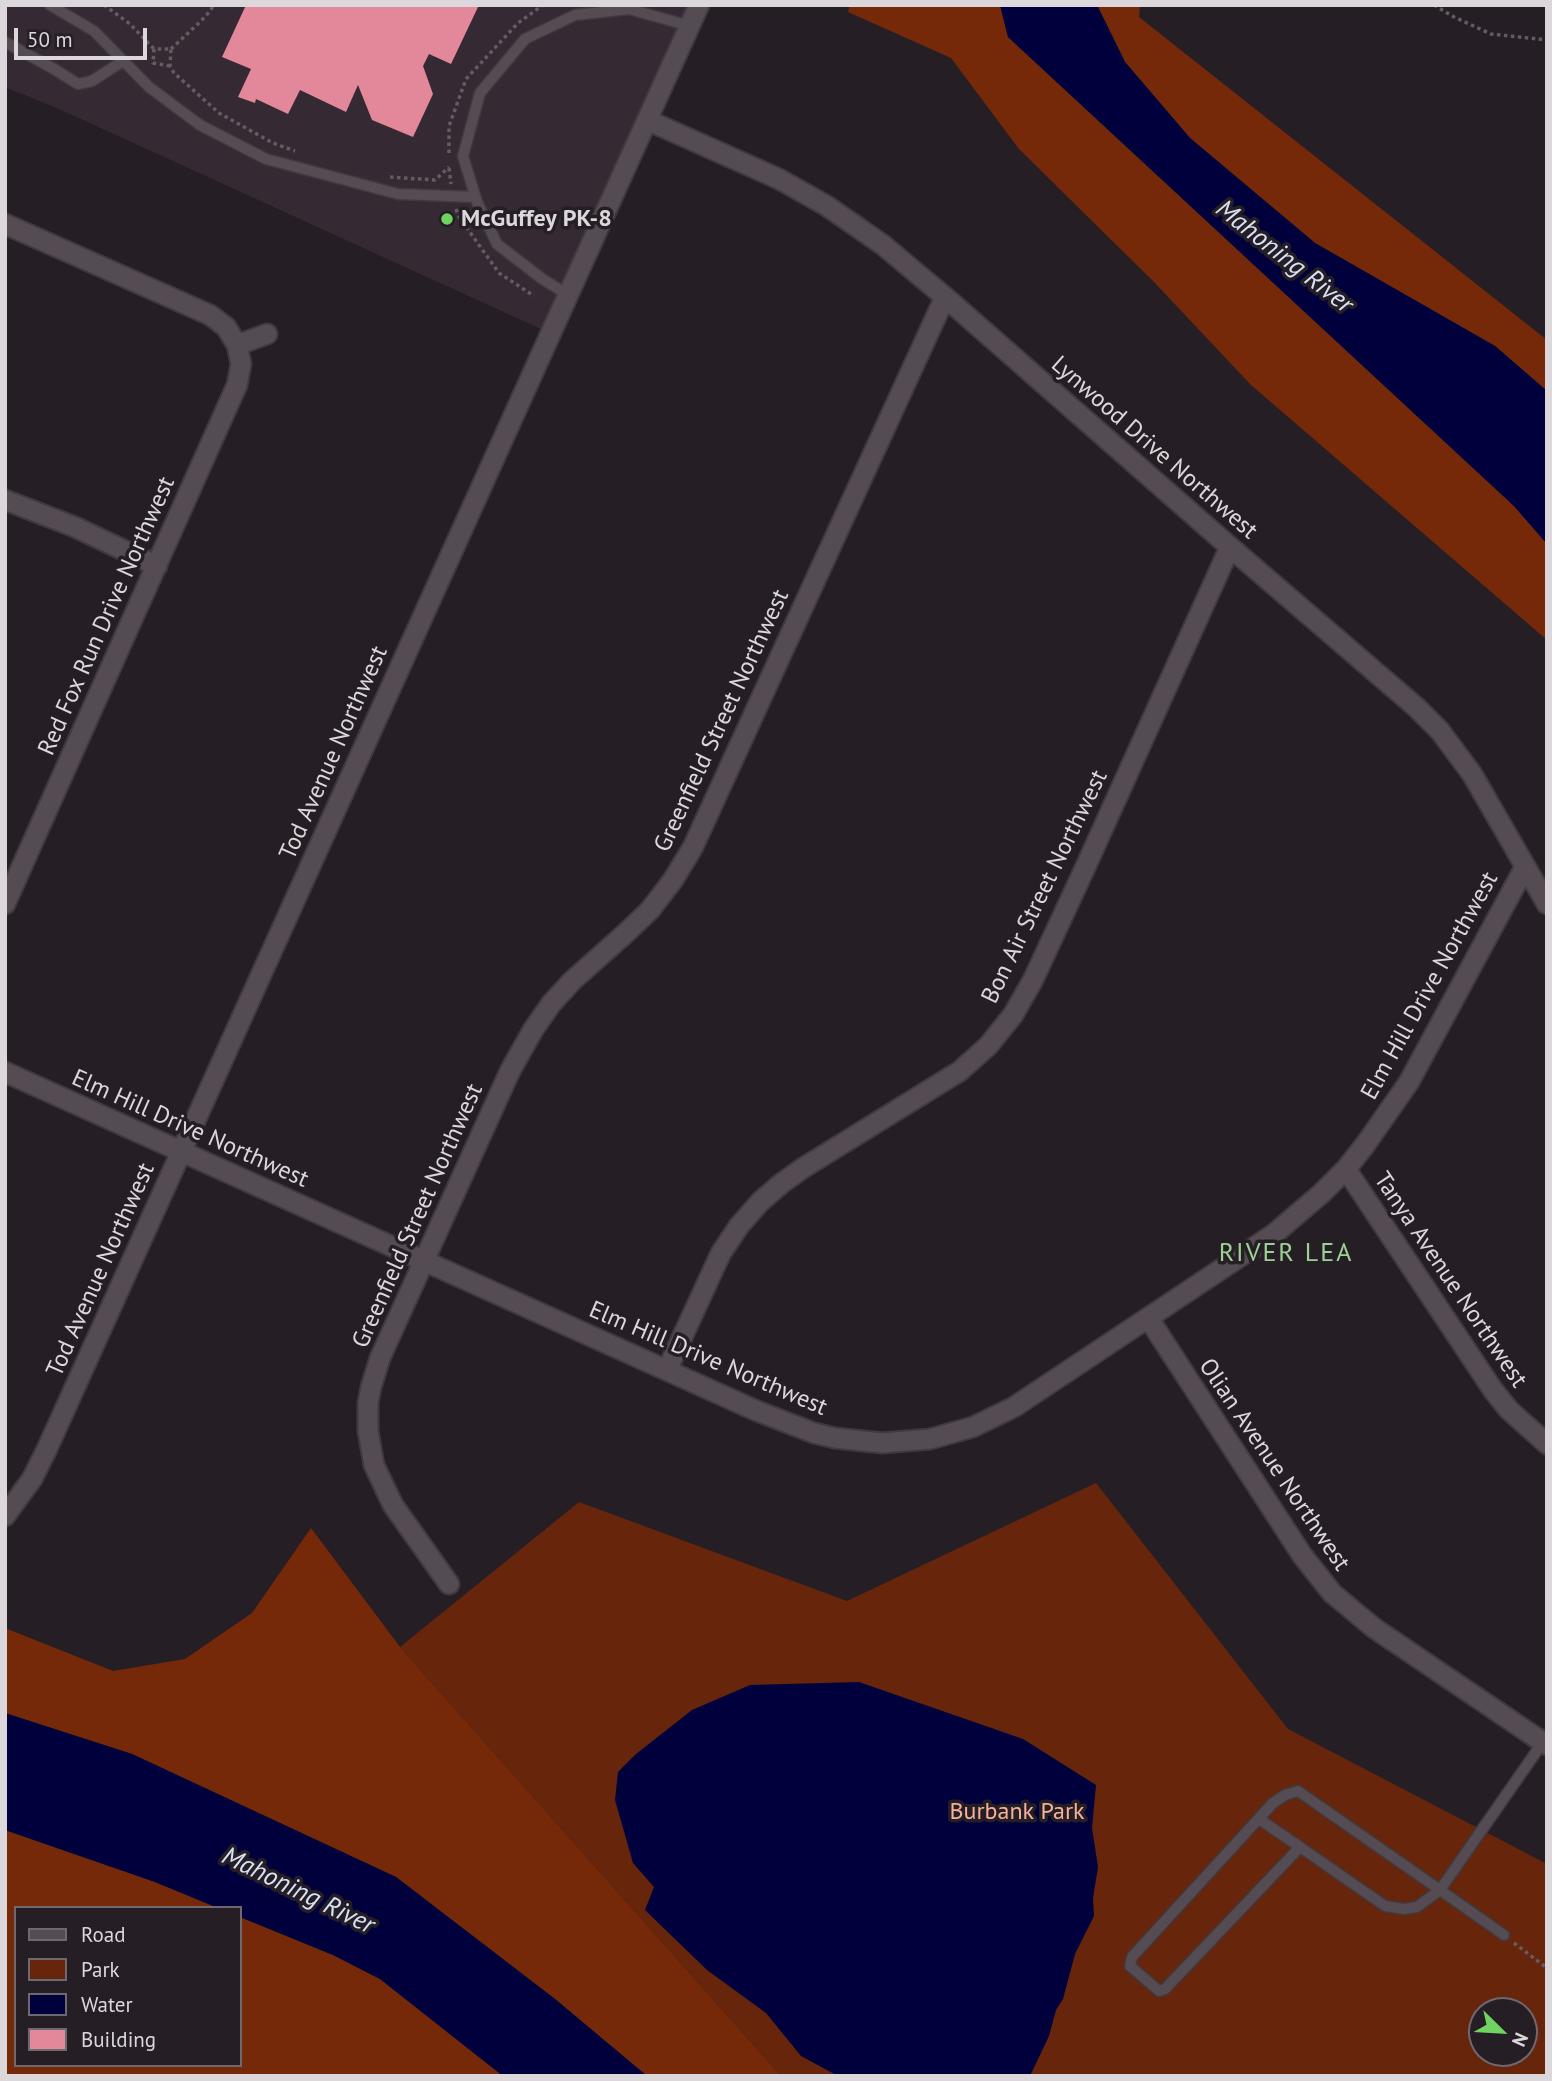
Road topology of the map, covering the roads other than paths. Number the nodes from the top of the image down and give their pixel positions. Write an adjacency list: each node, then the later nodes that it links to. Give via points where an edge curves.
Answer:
1 (50, 5): 5 (lane, via 94,32)
2 (699, 5): 3 (street, Tod Avenue Northwest)
3 (690, 26): 6 (street, Tod Avenue Northwest); 7 (lane, via 629,9 575,15 525,39 480,93 463,156)
4 (5, 43): 5 (lane, via 78,84 92,81)
5 (123, 61): 7 (lane, via 200,125 266,159 398,194)
6 (648, 120): 9 (street, Tod Avenue Northwest); 10 (street, Lynwood Drive Northwest, via 779,179 827,206)
7 (475, 197): 9 (lane, via 496,244)
8 (5, 224): 12 (street, via 210,315 226,327)
9 (568, 295): 20 (street, Tod Avenue Northwest)
10 (945, 297): 14 (street, Lynwood Drive Northwest); 22 (street, Greenfield Street Northwest, via 693,847 650,910 572,981 533,1030 509,1071)
11 (267, 334): 12 (street)
12 (237, 345): 15 (street, Red Fox Run Drive Northwest, via 241,364 237,385)
13 (5, 500): 15 (street)
14 (1230, 547): 16 (street, Lynwood Drive Northwest, via 1440,730 1472,774); 24 (street, Bon Air Street Northwest, via 1013,1015 960,1071 803,1168 761,1202 721,1253)
15 (157, 566): 17 (street, Red Fox Run Drive Northwest)
16 (1525, 867): 18 (street, Lynwood Drive Northwest); 21 (street, Elm Hill Drive Northwest, via 1409,1082)
17 (5, 904)
18 (1547, 904)
19 (5, 1072): 20 (street, Elm Hill Drive Northwest)
20 (181, 1152): 22 (street, Elm Hill Drive Northwest); 26 (street, Tod Avenue Northwest, via 47,1449)
21 (1346, 1169): 23 (street, Elm Hill Drive Northwest, via 1274,1234); 25 (street, Tanya Avenue Northwest, via 1493,1390)
22 (424, 1261): 24 (street, Elm Hill Drive Northwest); 27 (street, Greenfield Street Northwest, via 375,1372 368,1431 374,1465 386,1494)
23 (1149, 1319): 24 (street, Elm Hill Drive Northwest, via 995,1417 955,1433 908,1442 860,1442 814,1433); 28 (street, Olian Avenue Northwest, via 1302,1555 1332,1593 1374,1629)
24 (667, 1370)
25 (1547, 1444)
26 (5, 1516)
27 (449, 1584)
28 (1545, 1743): 31 (lane)
29 (1259, 1819): 30 (lane); 30 (lane, via 1132,1957 1130,1966 1159,1991); 31 (lane, via 1273,1803 1298,1791)
30 (1300, 1847): 31 (lane, via 1385,1906 1418,1907)
31 (1440, 1890): 32 (lane)
32 (1504, 1935)

